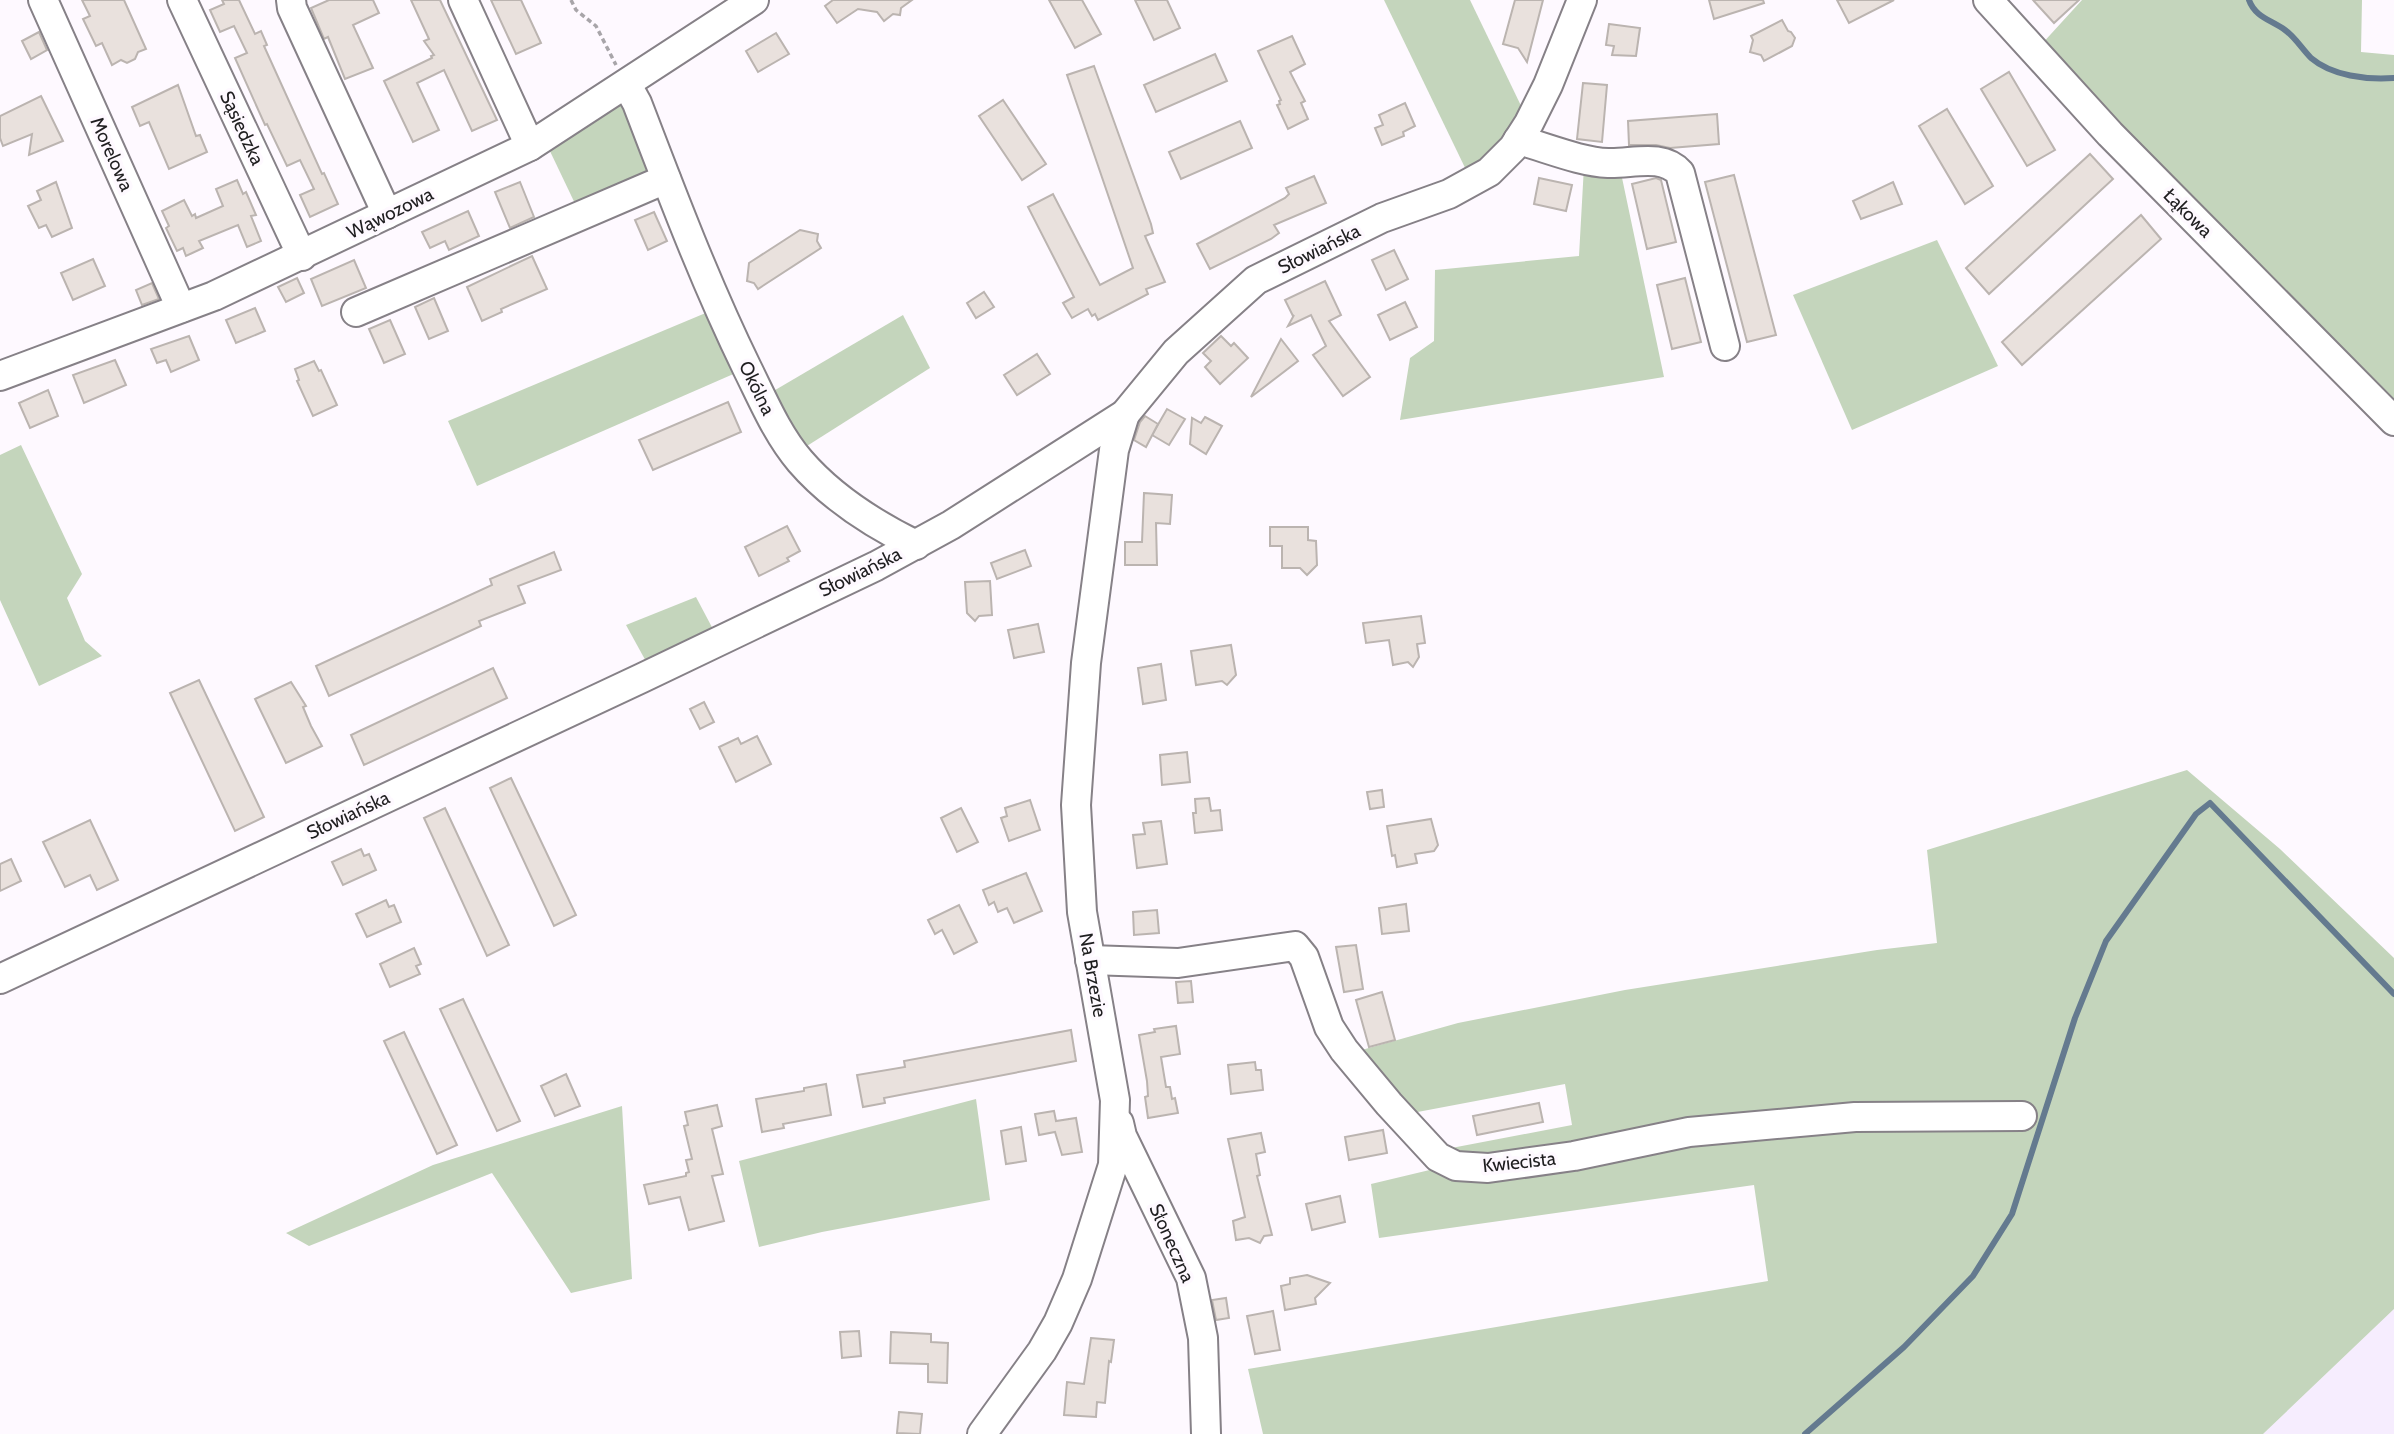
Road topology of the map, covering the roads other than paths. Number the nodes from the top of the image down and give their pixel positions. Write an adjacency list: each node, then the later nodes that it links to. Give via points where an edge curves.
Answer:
1 (43, 0): 14 (street, Morelowa)
2 (182, 0): 13 (street, Sąsiedzka)
3 (291, 0): 12 (street)
4 (463, 0): 10 (street)
5 (754, 0): 8 (street, Wąwozowa)
6 (1582, 0): 9 (street, Słowiańska, via 1548,85)
7 (1988, 0): 19 (street, Łąkowa, via 2110,134)
8 (627, 85): 10 (street, Wąwozowa); 11 (street, Okólna)
9 (1518, 140): 16 (street, via 1607,163 1672,163 1680,173); 18 (street, Słowiańska, via 1489,172 1449,194 1382,218 1256,280 1176,352)
10 (530, 146): 12 (street, Wąwozowa)
11 (666, 178): 15 (street); 22 (street, Okólna, via 716,303 781,436 801,463 845,502)
12 (387, 214): 13 (street, Wąwozowa)
13 (302, 256): 14 (street, Wąwozowa)
14 (181, 308): 17 (street, Wąwozowa)
15 (356, 312)
16 (1725, 346)
17 (0, 376)
18 (1125, 414): 20 (street, Słowiańska); 21 (street, Na Brzezie)
19 (2394, 421)
20 (1058, 456): 21 (street, via 1075,452 1089,456 1102,465); 22 (street, Słowiańska)
21 (1109, 483): 23 (street, Na Brzezie, via 1086,663 1076,805 1082,912)
22 (916, 545): 24 (street, Słowiańska)
23 (1090, 960): 25 (street, Na Brzezie); 26 (street, Kwiecista, via 1178,962 1295,946 1304,957 1329,1027 1344,1050 1438,1157 1456,1166 1488,1168 1689,1132 1855,1117)
24 (0, 979)
25 (1115, 1100): 27 (street, Na Brzezie, via 1113,1165 1077,1279 1045,1346); 28 (street, Słoneczna, via 1122,1136 1191,1278 1203,1338)
26 (2022, 1116)
27 (982, 1434)
28 (1206, 1434)

